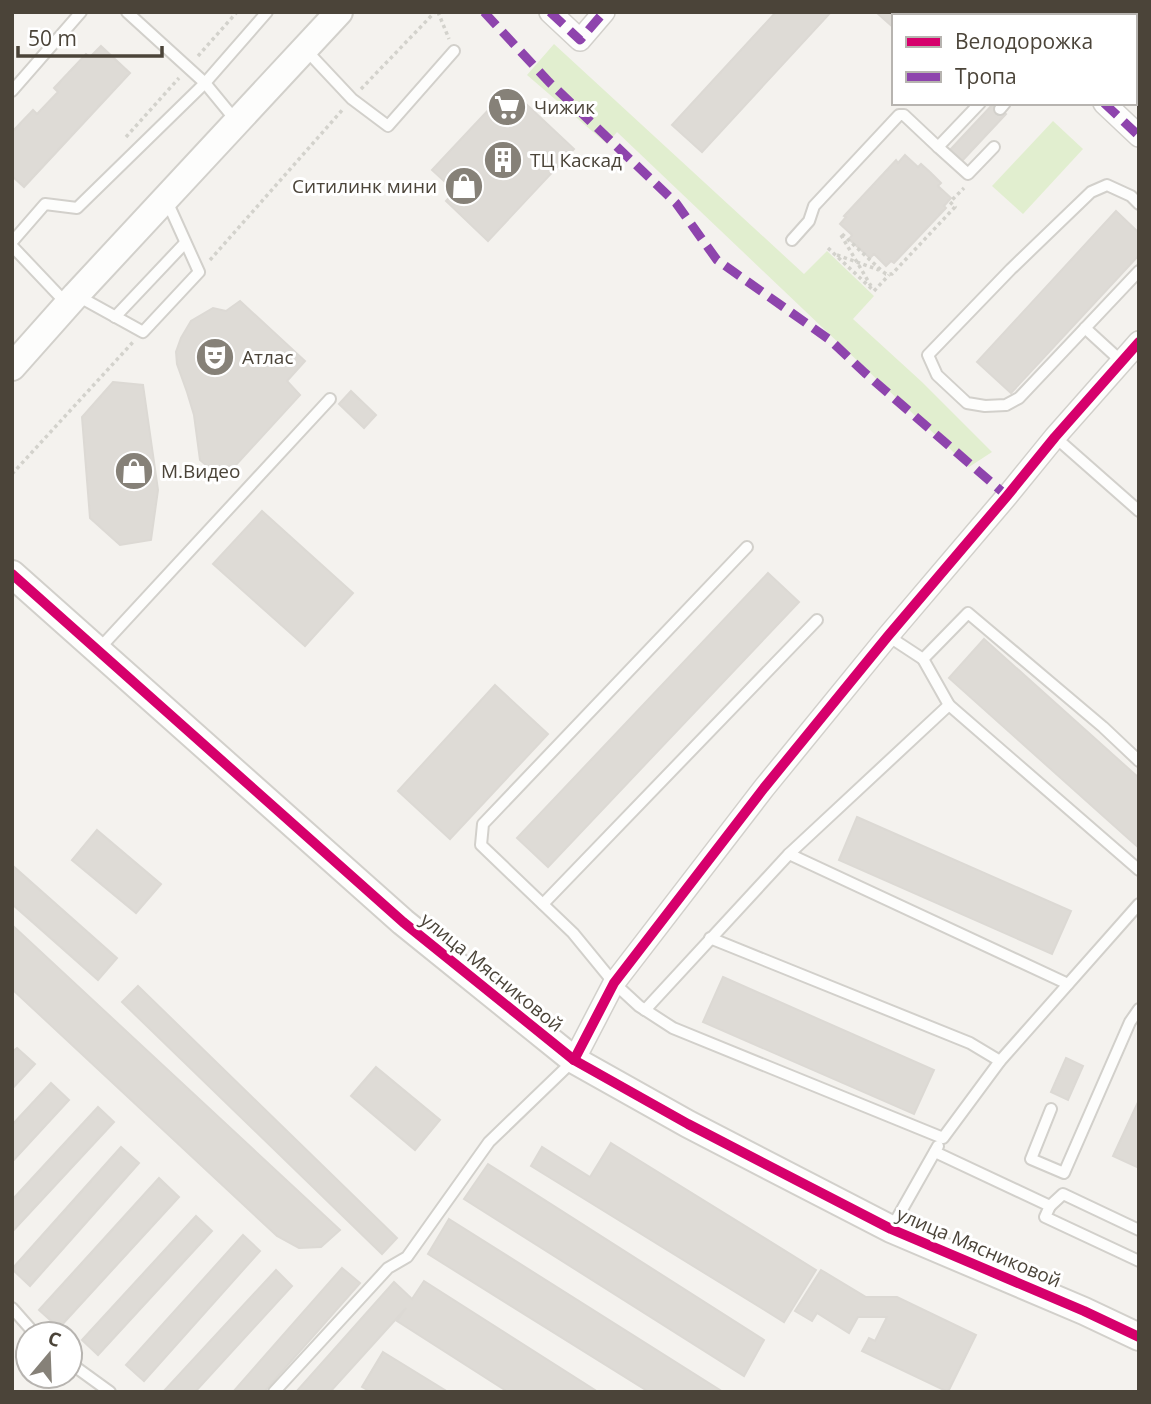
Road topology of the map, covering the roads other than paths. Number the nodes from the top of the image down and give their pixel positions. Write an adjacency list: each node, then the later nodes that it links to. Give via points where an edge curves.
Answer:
1 (81, 12): 10 (lane)
2 (127, 12): 9 (lane)
3 (267, 12): 9 (lane)
4 (339, 12): 7 (street)
5 (550, 12): 6 (street, via 580,40)
6 (604, 12)
7 (305, 49): 8 (lane, via 352,99 388,126); 13 (street)
8 (454, 51)
9 (205, 83): 13 (lane); 21 (lane, via 77,208 45,204)
10 (12, 91)
11 (978, 105): 15 (lane)
12 (1106, 105): 14 (street)
13 (237, 122): 17 (street)
14 (1139, 136)
15 (938, 147): 16 (lane, via 968,174); 19 (lane, via 899,115 814,206 809,221)
16 (994, 147)
17 (165, 198): 20 (lane); 23 (street)
18 (1139, 204): 25 (lane, via 1107,185 1091,192 928,355 937,375 967,403 1006,405 1019,398)
19 (792, 240)
20 (185, 243): 24 (lane); 24 (lane, via 199,272 143,332)
21 (12, 244): 23 (lane)
22 (1139, 271): 25 (lane)
23 (72, 299): 24 (lane); 28 (street)
24 (115, 317)
25 (1085, 328): 27 (lane)
26 (1139, 342): 27 (street)
27 (1121, 360): 30 (street)
28 (12, 367)
29 (330, 398): 36 (lane)
30 (1055, 437): 31 (lane); 35 (street)
31 (1139, 511)
32 (747, 547): 42 (lane, via 483,824 481,845)
33 (12, 574): 36 (street, улица Мясниковой)
34 (817, 620): 42 (lane)
35 (888, 636): 37 (lane); 45 (street)
36 (97, 651): 49 (street, улица Мясниковой, via 403,922)
37 (923, 659): 38 (lane); 39 (lane, via 968,613)
38 (949, 705): 40 (lane); 41 (lane)
39 (1139, 761)
40 (789, 854): 44 (lane); 46 (lane)
41 (1139, 870)
42 (543, 904): 45 (lane)
43 (1139, 904): 46 (lane)
44 (710, 938): 48 (lane); 50 (lane, via 970,1043)
45 (614, 983): 48 (lane); 49 (street)
46 (1068, 984): 50 (lane)
47 (1139, 1009): 51 (lane, via 1064,1173 1031,1159)
48 (645, 1010): 52 (lane, via 673,1028)
49 (574, 1060): 55 (street, улица Мясниковой); 61 (lane, via 489,1142 407,1256 388,1268)
50 (1000, 1061): 52 (lane)
51 (1051, 1109)
52 (943, 1138): 53 (lane)
53 (935, 1152): 54 (lane); 55 (lane)
54 (1050, 1206): 56 (lane, via 1063,1194); 57 (lane, via 1045,1217)
55 (891, 1228): 58 (street, улица Мясниковой)
56 (1139, 1230)
57 (1139, 1261)
58 (1139, 1337)
59 (84, 1373): 60 (lane)
60 (110, 1392)
61 (274, 1392)

